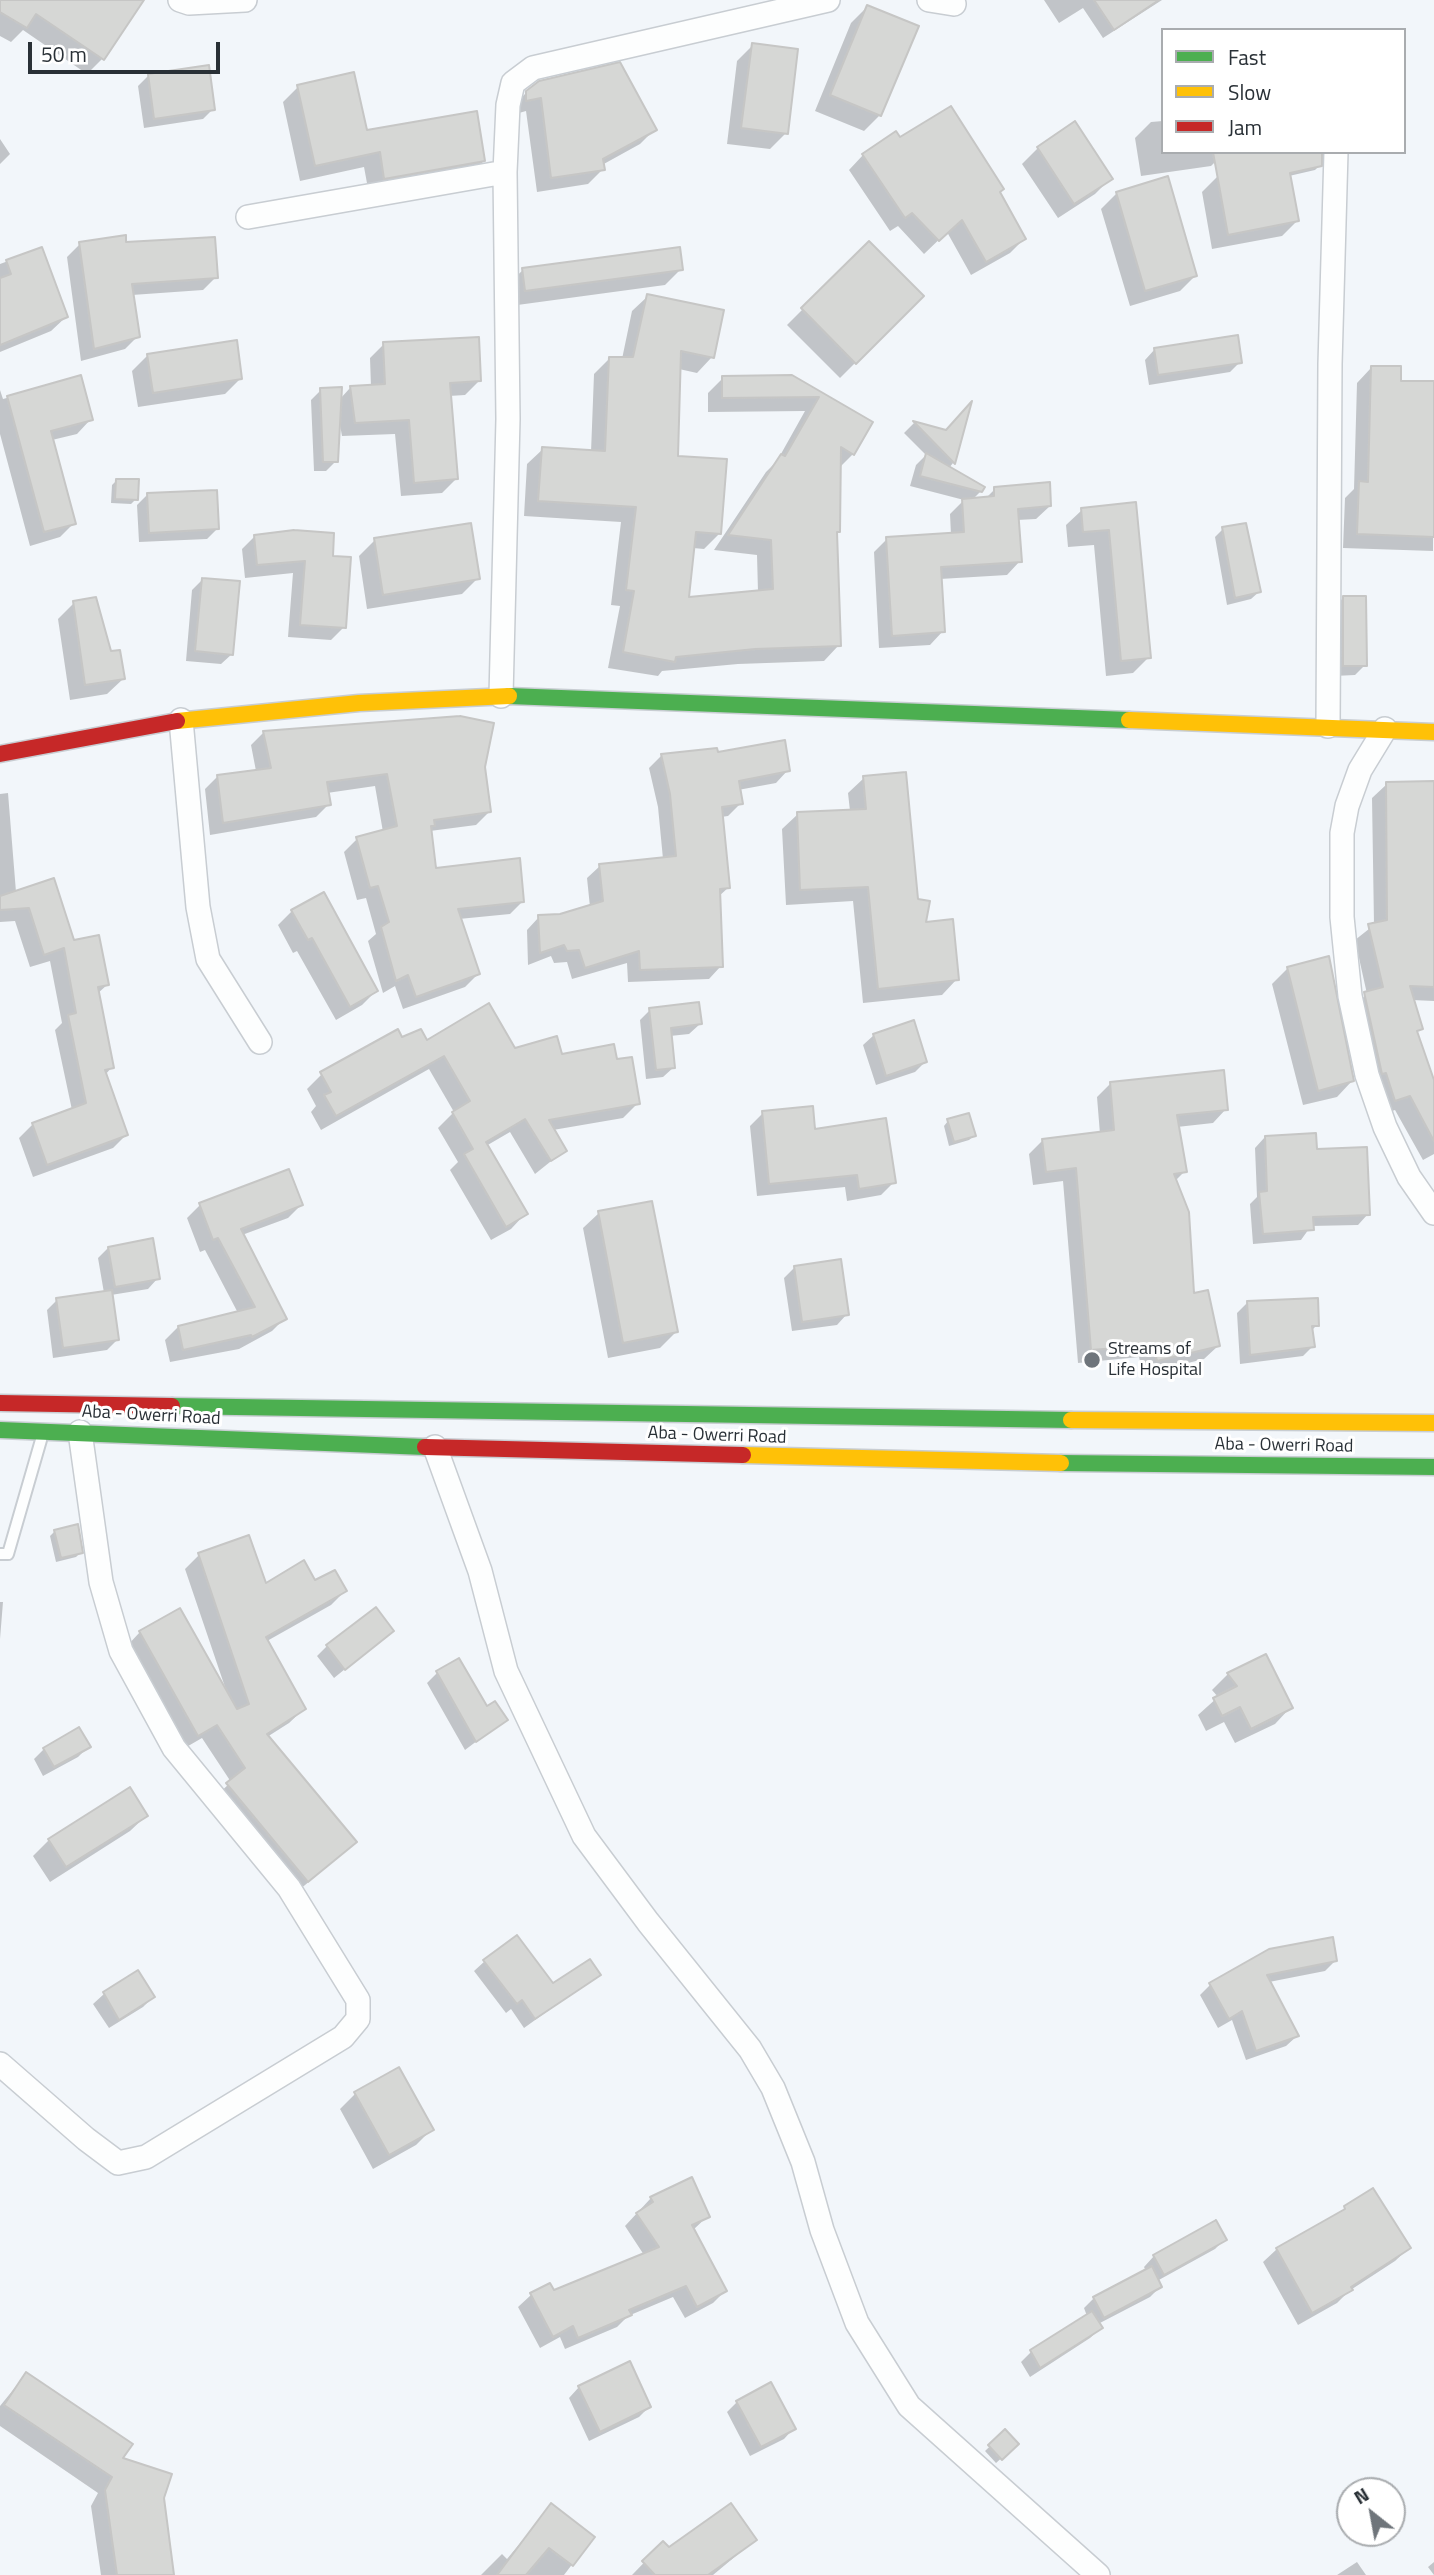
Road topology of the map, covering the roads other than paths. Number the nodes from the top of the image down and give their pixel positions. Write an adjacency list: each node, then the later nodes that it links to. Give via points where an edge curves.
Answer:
1 (180, 0): 2 (street)
2 (245, 0)
3 (828, 0): 7 (street, via 533,68 513,83)
4 (929, 0): 5 (street)
5 (954, 4)
6 (1336, 154): 11 (street)
7 (505, 172): 8 (street); 9 (street, via 508,419)
8 (248, 217)
9 (501, 696): 10 (main road, via 359,703); 11 (main road)
10 (181, 720): 14 (main road); 15 (street, via 198,907 208,959)
11 (1328, 726): 12 (main road)
12 (1385, 729): 13 (main road); 16 (street, via 1360,770 1346,806 1342,917 1350,996 1367,1075 1409,1177)
13 (1434, 732)
14 (0, 754)
15 (260, 1042)
16 (1434, 1213)
17 (0, 1403): 18 (main road, Aba - Owerri Road, via 743,1417)
18 (1434, 1423)
19 (0, 1430): 20 (main road, Aba - Owerri Road)
20 (44, 1430): 21 (main road, Aba - Owerri Road); 24 (lane, via 8,1554)
21 (80, 1432): 22 (main road, Aba - Owerri Road); 25 (street, via 101,1582 121,1651 174,1748 289,1888 358,2000 358,2020 344,2037 146,2157 118,2163)
22 (435, 1447): 23 (main road, Aba - Owerri Road, via 1004,1462); 26 (street, via 480,1572 506,1671 584,1836 750,2049 773,2088 857,2323 909,2406)
23 (1434, 1467)
24 (0, 1554)
25 (0, 2064)
26 (1098, 2575)

